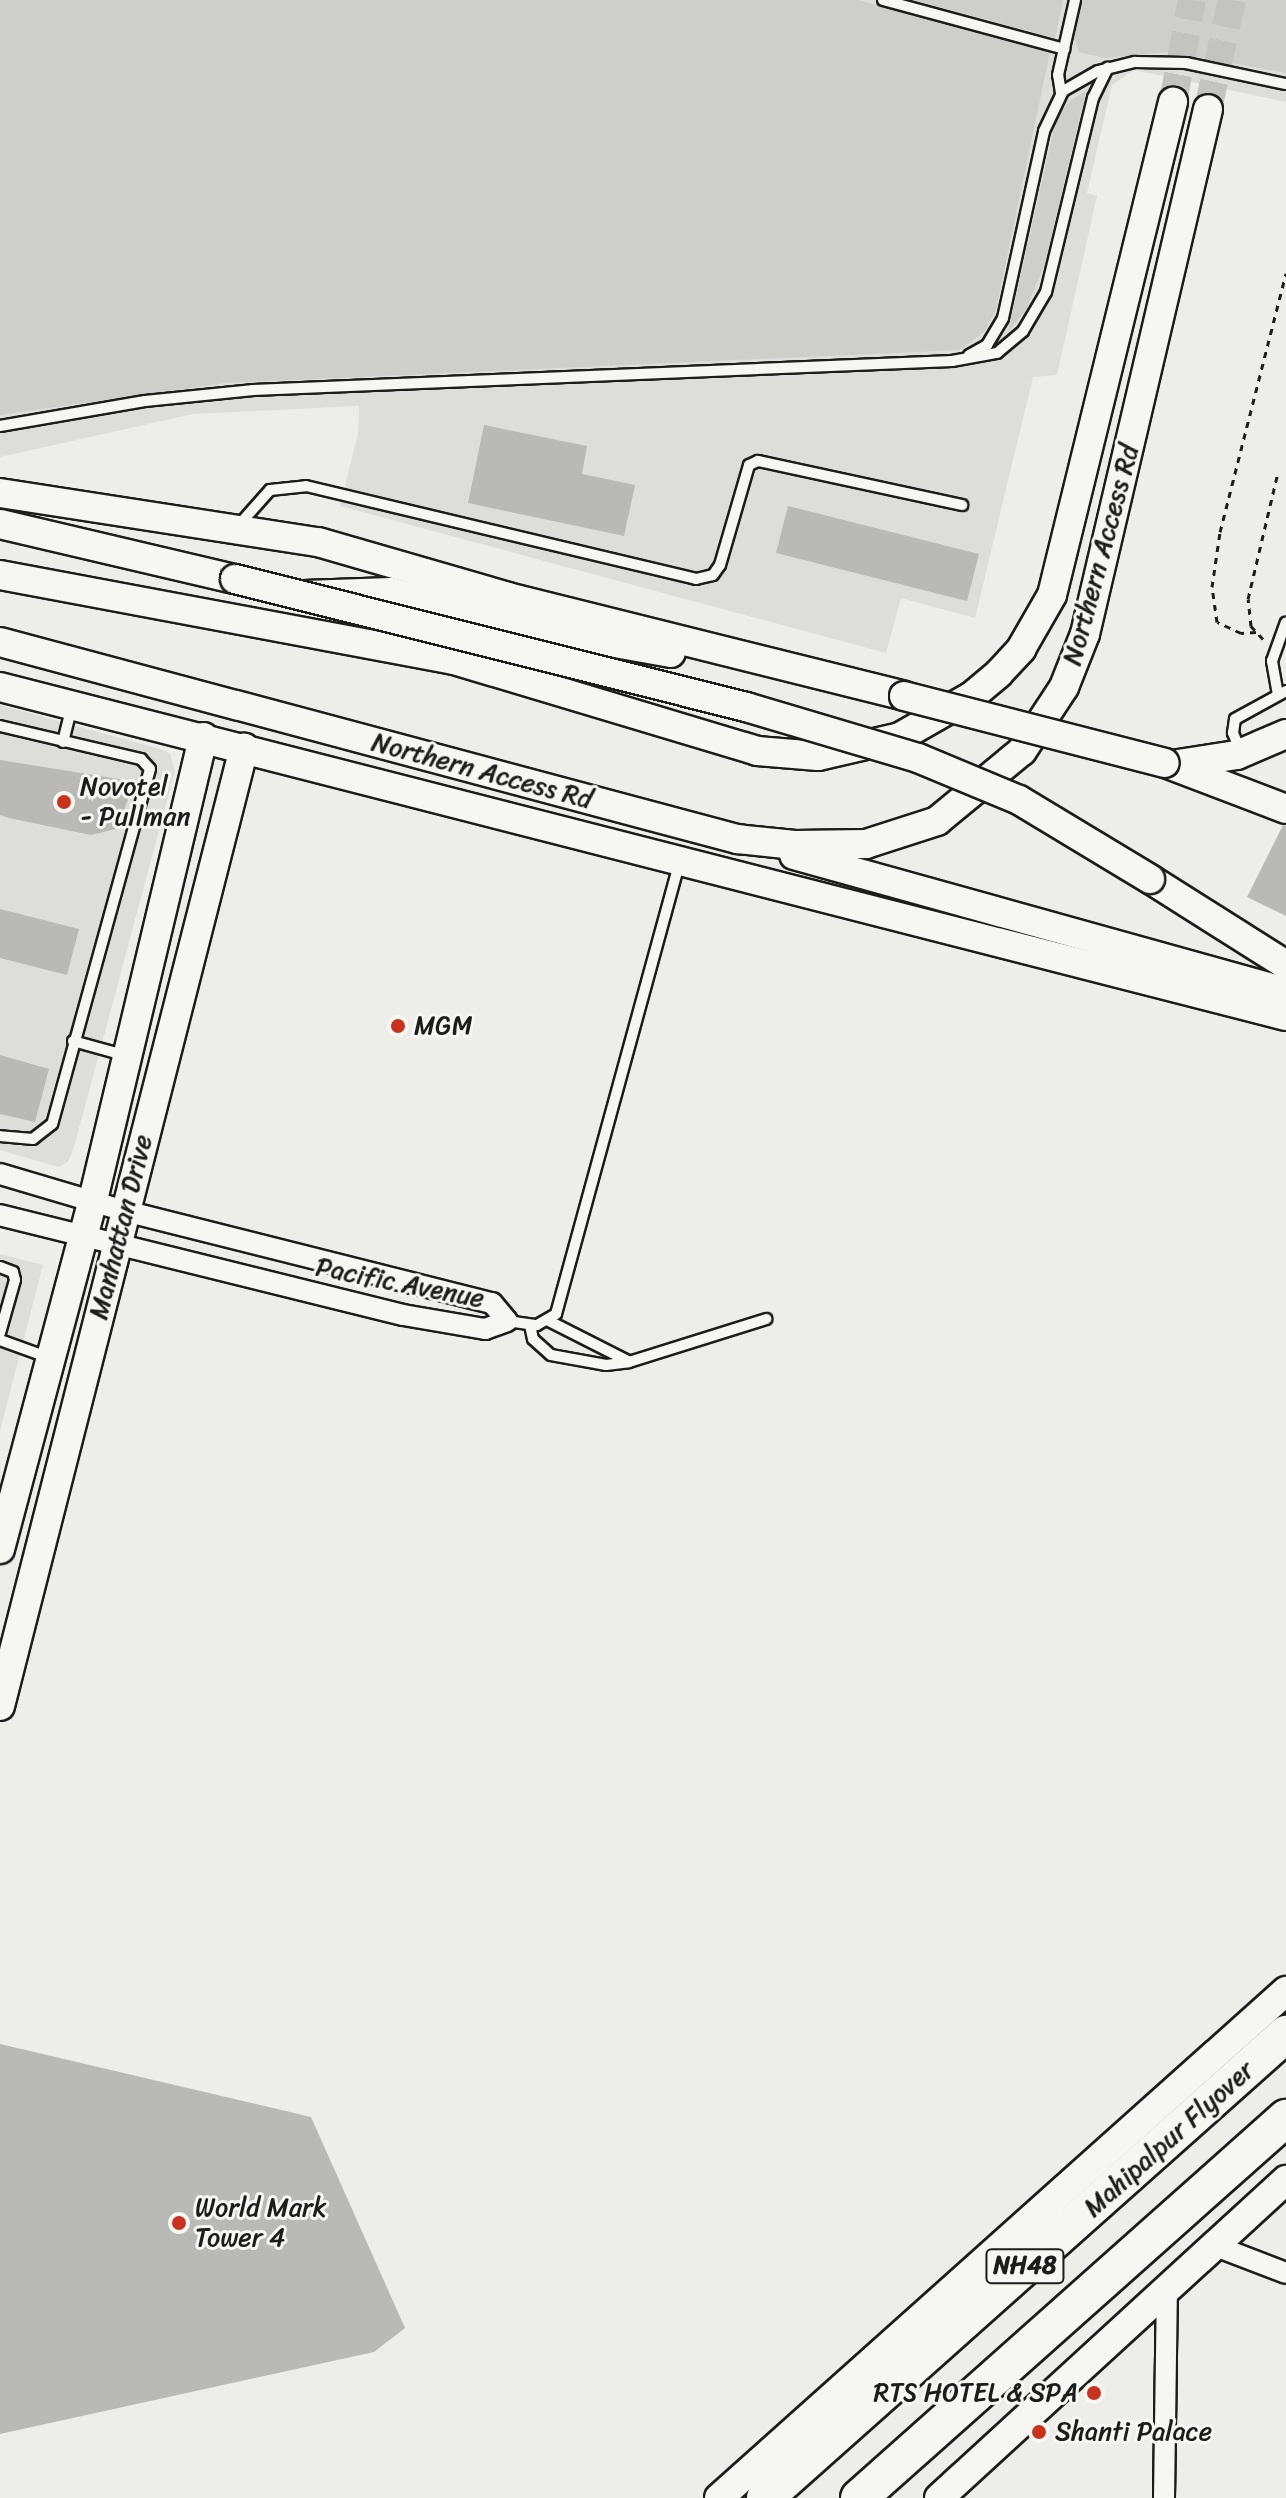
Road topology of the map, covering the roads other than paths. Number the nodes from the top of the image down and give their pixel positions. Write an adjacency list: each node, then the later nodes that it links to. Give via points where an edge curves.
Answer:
1 (883, 0): 3 (lane)
2 (1075, 0): 3 (lane)
3 (1064, 49): 6 (lane, via 1058,75)
4 (1108, 67): 5 (lane, via 1186,63); 6 (lane); 9 (lane, via 1093,98 1054,271 1036,312 1009,346)
5 (1286, 84)
6 (1061, 93): 9 (lane, via 1044,131 1003,318 987,345)
7 (1173, 102): 16 (main road, Northern Access Rd, via 1052,595 1021,649 999,673 933,721 849,753 757,751 451,659)
8 (1208, 109): 31 (main road, Northern Access Rd, via 1101,574 1080,647 1047,719 999,775 937,821 902,836 832,845)
9 (952, 361): 10 (lane, via 253,390 145,401)
10 (0, 426)
11 (0, 493): 14 (main road)
12 (962, 505): 14 (lane, via 758,461 749,465 720,565 713,575 696,579 306,486 270,490)
13 (0, 524): 33 (main road, bridge, via 746,707 918,758 1019,800)
14 (238, 526): 19 (main road, via 318,542)
15 (0, 575): 16 (main road, Northern Access Rd)
16 (226, 615): 19 (main road, via 277,598 391,592 598,642)
17 (1286, 622): 21 (lane, via 1271,678)
18 (0, 643): 31 (main road, Northern Access Rd)
19 (760, 663): 29 (main road, bridge)
20 (0, 687): 22 (main road)
21 (1282, 693): 28 (lane, via 1235,719 1233,733)
22 (73, 705): 25 (main road); 26 (lane)
23 (0, 726): 26 (lane)
24 (1286, 734): 28 (main road)
25 (203, 737): 27 (main road); 37 (main road, Manhattan Drive)
26 (63, 742): 36 (lane, via 141,759 150,769)
27 (244, 748): 32 (main road); 41 (main road, Manhattan Drive)
28 (1242, 753): 29 (main road, via 1199,763)
29 (1165, 763): 30 (main road)
30 (1286, 809)
31 (737, 839): 34 (main road)
32 (679, 861): 35 (main road); 48 (lane, via 556,1314)
33 (1286, 965)
34 (1286, 992)
35 (1286, 1016)
36 (73, 1041): 37 (lane); 38 (lane, via 48,1130 33,1139)
37 (124, 1055): 40 (main road, Manhattan Drive)
38 (0, 1136)
39 (0, 1174): 40 (street, Pacific Avenue)
40 (93, 1200): 41 (street, Pacific Avenue); 43 (main road, Manhattan Drive)
41 (125, 1211): 44 (main road, Manhattan Drive); 47 (street, Pacific Avenue, via 492,1303)
42 (0, 1215): 43 (street, Pacific Avenue)
43 (84, 1235): 44 (street, Pacific Avenue); 52 (main road, Manhattan Drive)
44 (117, 1244): 47 (street, Pacific Avenue, via 403,1315 485,1329); 55 (main road, Manhattan Drive)
45 (0, 1267): 50 (lane, via 13,1272 15,1280)
46 (766, 1319): 53 (lane)
47 (507, 1321): 49 (lane)
48 (549, 1321): 49 (lane); 53 (lane)
49 (530, 1325): 53 (lane, via 533,1339 551,1355 606,1365)
50 (0, 1333)
51 (0, 1340): 52 (lane)
52 (50, 1358): 54 (main road, Manhattan Drive)
53 (629, 1362)
54 (2, 1531)
55 (0, 1706)
56 (1286, 1991): 63 (main road)
57 (1286, 2034): 64 (highway, Mahipalpur Flyover / NH48)
58 (1286, 2118): 65 (highway, NH48)
59 (1286, 2180): 60 (main road)
60 (1213, 2245): 61 (street); 62 (main road)
61 (1286, 2273)
62 (1167, 2287): 66 (main road); 67 (street)
63 (719, 2498)
64 (765, 2498)
65 (859, 2498)
66 (939, 2498)
67 (1164, 2498)

